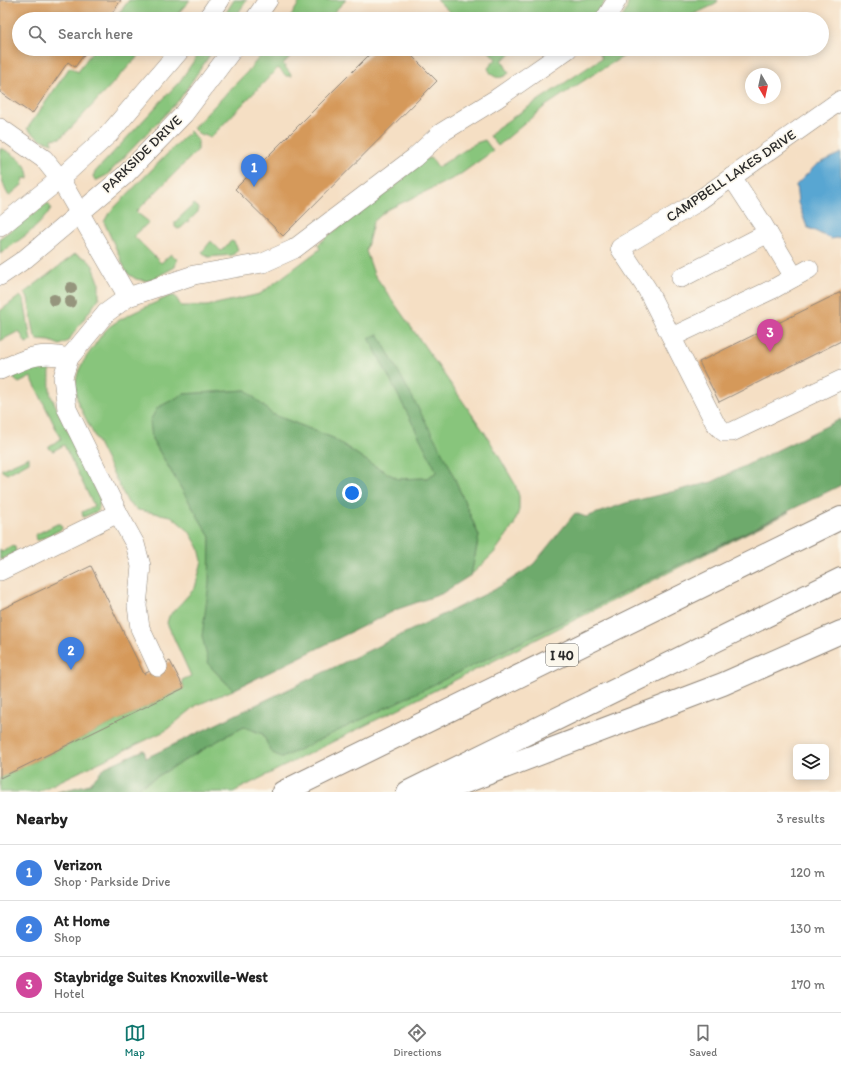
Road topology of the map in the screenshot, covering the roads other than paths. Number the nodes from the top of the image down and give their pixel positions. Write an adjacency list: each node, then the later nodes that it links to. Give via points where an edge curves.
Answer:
1 (220, 0): 4 (street)
2 (268, 0): 5 (street)
3 (617, 0): 6 (street)
4 (212, 12)
5 (260, 12)
6 (609, 12)
7 (176, 56): 13 (street, via 109,134)
8 (228, 56): 14 (street, PARKSIDE DRIVE, via 184,114 125,175)
9 (558, 56): 19 (street, via 441,133 414,158 294,249 263,263 194,275)
10 (841, 100): 12 (street, CAMPBELL LAKES DRIVE)
11 (1, 130): 13 (street, via 44,159)
12 (732, 177): 16 (street); 20 (street, CAMPBELL LAKES DRIVE, via 694,204 620,248 647,289)
13 (60, 179): 14 (street); 15 (street)
14 (79, 213): 17 (street, PARKSIDE DRIVE, via 25,259); 19 (street)
15 (0, 227)
16 (768, 234): 18 (street); 20 (street, via 802,273)
17 (0, 276)
18 (681, 278)
19 (128, 298): 21 (street, via 106,313)
20 (672, 337): 23 (street, via 715,423 724,432 732,432)
21 (68, 358): 22 (street, via 50,354 30,358); 24 (street, via 63,377 67,409)
22 (0, 370)
23 (841, 380)
24 (118, 513): 26 (street); 29 (street, via 135,544 141,566 137,606 140,628)
25 (839, 519): 30 (highway, I 40)
26 (0, 571)
27 (841, 579): 31 (highway)
28 (841, 632): 32 (highway, via 723,684)
29 (158, 667)
30 (283, 792)
31 (408, 792)
32 (439, 792)

